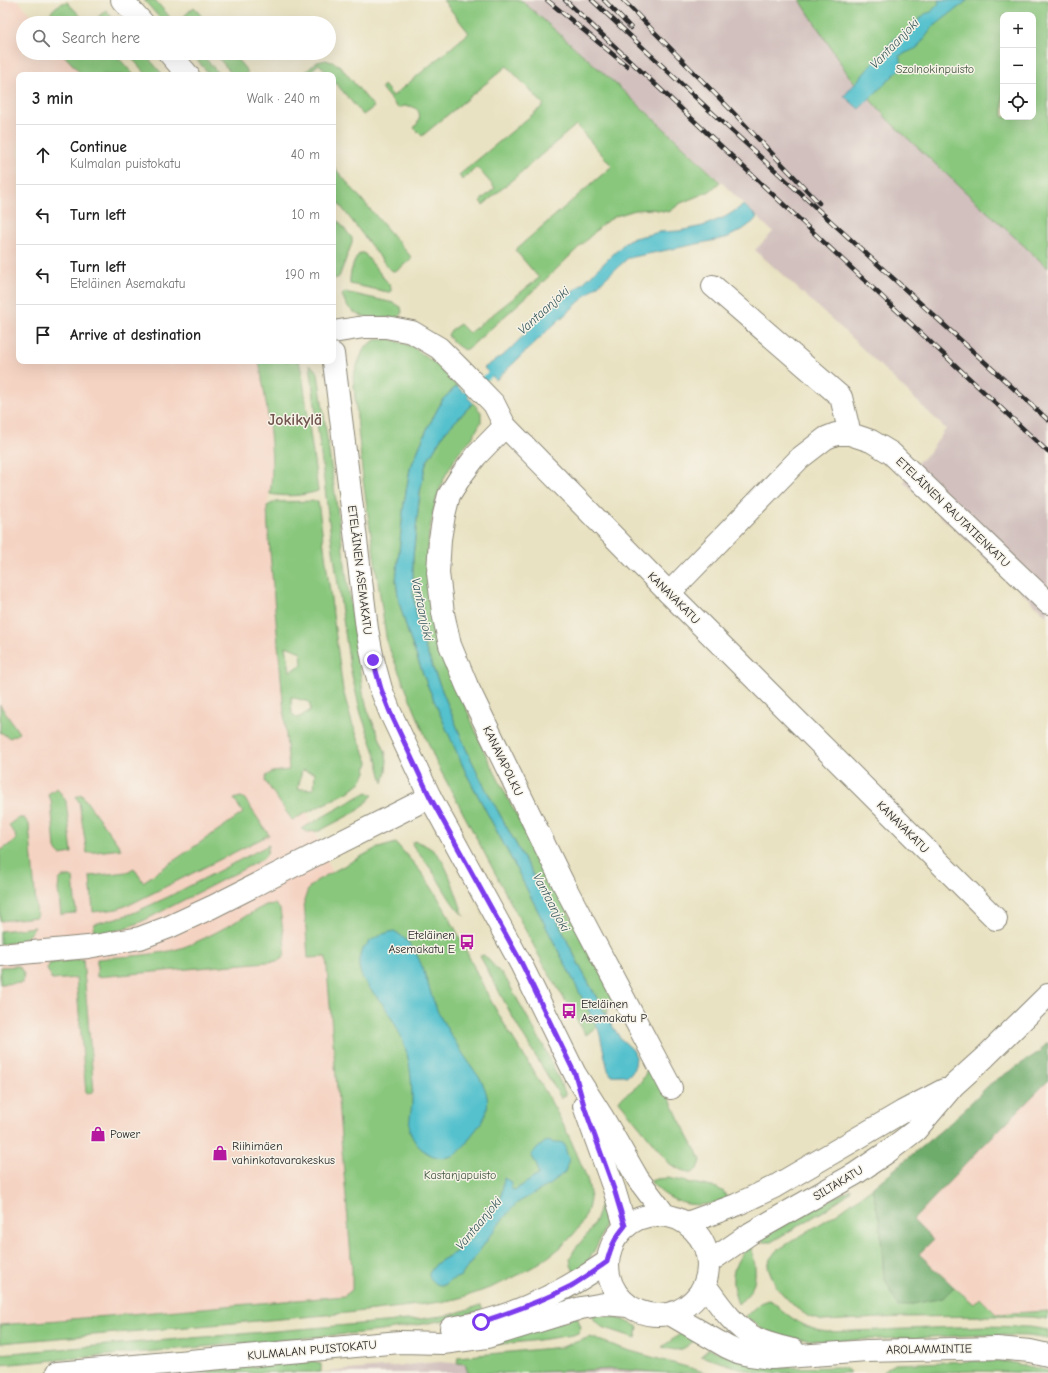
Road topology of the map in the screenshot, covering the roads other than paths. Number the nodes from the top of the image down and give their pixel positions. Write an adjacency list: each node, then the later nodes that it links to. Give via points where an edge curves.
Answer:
1 (122, 0): 2 (street)
2 (136, 16)
3 (175, 60): 4 (street)
4 (185, 72)
5 (713, 286): 9 (street, via 841,397)
6 (336, 332): 8 (street, KANAVAKATU, via 386,327 412,332 440,348 494,404)
7 (334, 364): 12 (street, ETELÄINEN ASEMAKATU, via 373,660 390,712)
8 (504, 426): 10 (street, KANAVAKATU); 18 (street, KANAVAPOLKU, via 461,476 449,495 444,515 438,573 450,645 467,686 563,883)
9 (850, 434): 10 (street, ETELÄINEN RAUTATIENKATU, via 836,434 826,438 800,458); 11 (street, ETELÄINEN RAUTATIENKATU, via 871,441 891,453)
10 (670, 593): 13 (street, KANAVAKATU)
11 (1048, 603)
12 (430, 797): 14 (street, via 212,907 140,938 101,945); 16 (street, ETELÄINEN ASEMAKATU, via 522,964)
13 (996, 920)
14 (0, 955)
15 (1048, 995): 17 (street, SILTAKATU)
16 (575, 1074): 19 (street, ETELÄINEN ASEMAKATU, via 638,1179); 21 (street, ETELÄINEN ASEMAKATU)
17 (954, 1085): 20 (street, SILTAKATU, via 902,1112 774,1187 736,1205); 23 (street, SILTAKATU, via 916,1130 886,1153 855,1174 755,1231)
18 (671, 1088)
19 (665, 1215): 20 (street); 21 (street, via 651,1215)
20 (687, 1223): 23 (street, via 698,1234)
21 (625, 1226): 22 (street, via 616,1236)
22 (607, 1262): 25 (street, via 612,1286); 27 (street, KULMALAN PUISTOKATU, via 572,1285 513,1312)
23 (709, 1262): 24 (street)
24 (705, 1285): 26 (street, via 696,1298 684,1308); 28 (street, AROLAMMINTIE, via 730,1319 755,1338)
25 (628, 1306): 26 (street, via 641,1313 655,1316); 27 (street, KULMALAN PUISTOKATU, via 604,1304 581,1308 487,1337 443,1343)
26 (670, 1314): 28 (street, AROLAMMINTIE, via 727,1347 750,1356 772,1358)
27 (400, 1342): 30 (street, KULMALAN PUISTOKATU)
28 (810, 1355): 29 (street, AROLAMMINTIE, via 997,1348)
29 (1048, 1355)
30 (57, 1373)

